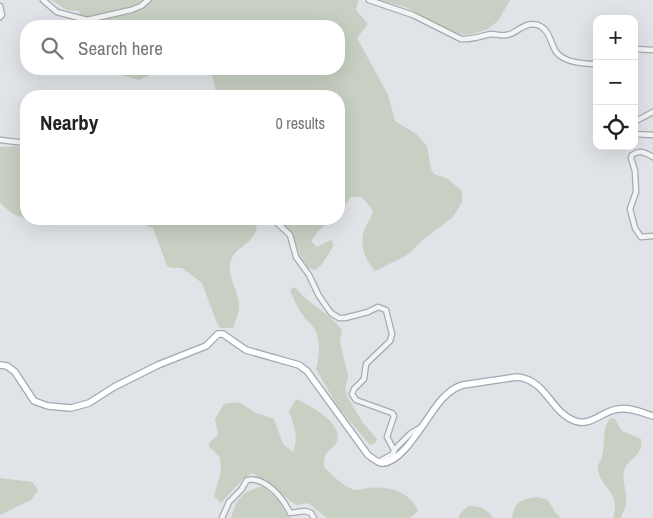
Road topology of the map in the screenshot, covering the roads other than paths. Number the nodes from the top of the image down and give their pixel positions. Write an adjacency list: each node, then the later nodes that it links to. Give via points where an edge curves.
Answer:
1 (43, 0): 2 (street, via 57,12 87,20 130,10)
2 (148, 0)
3 (369, 0): 8 (street, via 413,15 461,39 492,34 508,36 519,28 537,25 547,32 555,51 564,59)
4 (0, 6): 5 (street)
5 (0, 17)
6 (638, 50): 7 (street)
7 (653, 50)
8 (593, 64)
9 (653, 112): 10 (street)
10 (638, 120)
11 (638, 134): 12 (street)
12 (653, 135)
13 (0, 140): 14 (street)
14 (20, 142)
15 (653, 156): 17 (street, via 644,152 632,155 636,192 630,209 635,228 641,236)
16 (279, 225): 21 (street, via 290,235 296,257 331,313 345,318 378,307 386,310 392,334 390,341 366,364 364,379 352,394 356,400 393,414 387,437)
17 (653, 236)
18 (0, 365): 22 (main road, via 15,372 34,401 71,408 90,403 158,365 206,346 218,334 224,334 246,350 298,365 307,371 368,455)
19 (653, 416): 20 (main road, via 619,408 592,420 577,422 562,413 536,383 517,377 455,387)
20 (421, 428): 21 (street, via 411,433); 22 (main road, via 402,453 390,461)
21 (394, 452): 22 (street)
22 (378, 462)
23 (222, 518): 24 (street, via 229,502 247,480 254,479 275,493 290,513 304,511)
24 (314, 518)

